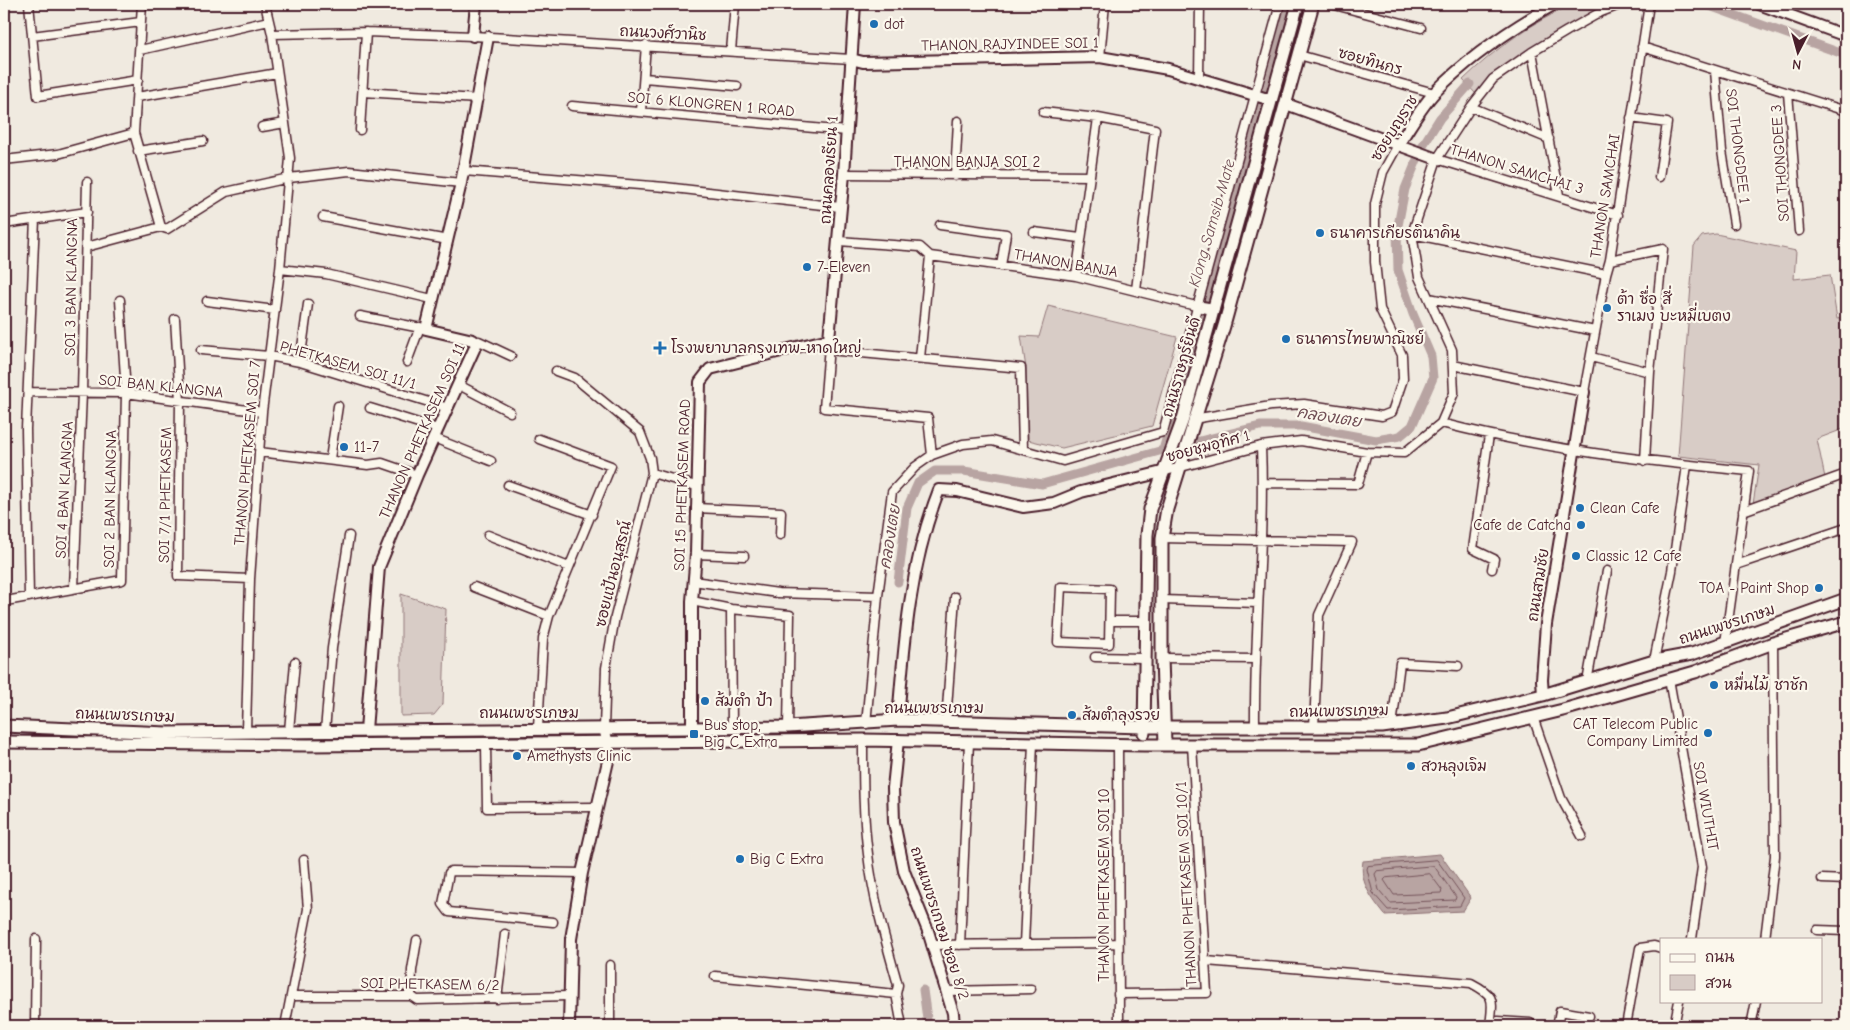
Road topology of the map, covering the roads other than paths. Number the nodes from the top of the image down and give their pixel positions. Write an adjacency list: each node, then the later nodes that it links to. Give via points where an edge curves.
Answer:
1 (29, 4): 23 (street)
2 (142, 4): 19 (street)
3 (265, 4): 18 (street, THANON PHETKASEM SOI 7)
4 (476, 4): 24 (street)
5 (735, 4): 30 (street)
6 (856, 4): 34 (street, ถนนคลองเรียน 1)
7 (1105, 4): 33 (street)
8 (1200, 4): 37 (street)
9 (1280, 4): 44 (street)
10 (1298, 4): 47 (main road, ถนนราษฎร์ยินดี)
11 (1314, 4): 32 (main road, ถนนราษฎร์ยินดี)
12 (1331, 4): 20 (street)
13 (1555, 4): 42 (street, ซอยบุญราช, via 1498,39)
14 (1622, 4): 31 (street, via 1584,21)
15 (1648, 4): 28 (street, THANON SAMCHAI)
16 (1759, 4): 17 (street)
17 (1769, 6): 25 (street)
18 (269, 21): 22 (street, THANON PHETKASEM SOI 7); 29 (street)
19 (141, 22): 23 (street); 29 (street)
20 (1421, 28)
21 (366, 32): 22 (street, ถนนวงศ์วานิช); 24 (street, ถนนวงศ์วานิช); 41 (street)
22 (272, 34): 36 (street, THANON PHETKASEM SOI 7)
23 (32, 36): 39 (street, via 38,96)
24 (473, 36): 26 (street, ถนนวงศ์วานิช)
25 (1846, 36)
26 (488, 37): 27 (street, ถนนวงศ์วานิช); 46 (street)
27 (646, 45): 30 (street, ถนนวงศ์วานิช); 38 (street)
28 (1642, 47): 35 (street); 55 (street, THANON SAMCHAI)
29 (140, 50): 39 (street)
30 (731, 50): 34 (street, ถนนวงศ์วานิช)
31 (1532, 52): 50 (street, via 1493,79); 62 (street)
32 (1299, 55): 42 (street, ซอยทินกร); 48 (main road, ถนนราษฎร์ยินดี)
33 (1100, 57): 34 (street, THANON RAJYINDEE SOI 1, via 864,62); 37 (street, THANON RAJYINDEE SOI 1)
34 (852, 59): 60 (street, ถนนคลองเรียน 1)
35 (1715, 71): 43 (street); 84 (street, SOI THONGDEE 1, via 1722,152)
36 (277, 73): 45 (street); 57 (street, THANON PHETKASEM SOI 7)
37 (1199, 77): 44 (street, THANON RAJYINDEE SOI 1)
38 (644, 78): 40 (street); 51 (street)
39 (138, 80): 45 (street)
40 (737, 86)
41 (362, 92): 46 (street); 59 (street)
42 (1434, 93): 64 (street, ซอยบุญราช)
43 (1788, 93): 52 (street); 87 (street, SOI THONGDEE 3)
44 (1255, 95): 47 (street, THANON RAJYINDEE SOI 1); 107 (street)
45 (137, 97): 61 (street)
46 (478, 99): 68 (street)
47 (1272, 100): 109 (main road, ถนนราษฎร์ยินดี)
48 (1286, 104): 64 (street); 139 (main road, ถนนราษฎร์ยินดี)
49 (572, 106): 51 (street, SOI 6 KLONGREN 1 ROAD)
50 (1470, 107): 62 (street); 66 (street)
51 (641, 111): 60 (street, SOI 6 KLONGREN 1 ROAD)
52 (1846, 111)
53 (1043, 112): 54 (street)
54 (1098, 118): 71 (street); 101 (street, via 1155,129)
55 (1631, 118): 72 (street, via 1667,123); 80 (street, THANON SAMCHAI)
56 (958, 122): 70 (street)
57 (285, 123): 58 (street); 73 (street, THANON PHETKASEM SOI 7)
58 (262, 127)
59 (360, 130)
60 (847, 130): 69 (street, ถนนคลองเรียน 1)
61 (134, 133): 65 (street); 67 (street, via 58,154)
62 (1549, 139): 76 (street)
63 (203, 141): 65 (street)
64 (1398, 145): 66 (street); 139 (street, ซอยบุญราช, via 1384,172 1375,204 1375,262 1380,309 1402,355 1403,379 1392,412 1382,416 1296,404)
65 (138, 151): 86 (street)
66 (1437, 159): 76 (street, THANON SAMCHAI 3); 89 (street)
67 (4, 160)
68 (464, 171): 75 (street); 78 (street, via 665,187)
69 (844, 174): 70 (street, THANON BANJA SOI 2); 78 (street, ถนนคลองเรียน 1)
70 (955, 176): 71 (street, THANON BANJA SOI 2)
71 (1090, 176): 90 (street)
72 (1659, 177)
73 (289, 178): 75 (street, via 358,172); 86 (street, via 226,192 167,229); 98 (street, THANON PHETKASEM SOI 7)
74 (87, 182): 79 (street, SOI 3 BAN KLANGNA)
75 (461, 183): 91 (street)
76 (1559, 195): 80 (street, THANON SAMCHAI 3)
77 (1846, 202): 93 (street)
78 (840, 207): 92 (street, ถนนคลองเรียน 1)
79 (87, 212): 82 (street); 94 (street, SOI 3 BAN KLANGNA)
80 (1618, 214): 96 (street, THANON SAMCHAI)
81 (323, 217): 91 (street)
82 (35, 219): 83 (street); 128 (street)
83 (4, 224)
84 (1734, 224)
85 (940, 225): 97 (street, via 1006,234)
86 (161, 227): 94 (street)
87 (1798, 231)
88 (1034, 232): 90 (street)
89 (1412, 234): 99 (street); 102 (street, via 1419,277)
90 (1080, 238): 100 (street)
91 (448, 240): 103 (street)
92 (838, 241): 95 (street, THANON BANJA, via 920,247); 114 (street, ถนนคลองเรียน 1)
93 (1846, 241)
94 (86, 247): 130 (street, SOI 3 BAN KLANGNA)
95 (930, 256): 97 (street, THANON BANJA); 121 (street)
96 (1610, 260): 99 (street, THANON SAMCHAI); 126 (street, via 1663,249)
97 (1001, 266): 100 (street, THANON BANJA)
98 (280, 269): 103 (street, via 326,274); 108 (street, THANON PHETKASEM SOI 7)
99 (1606, 274): 113 (street, THANON SAMCHAI)
100 (1076, 276): 101 (street, THANON BANJA)
101 (1136, 290): 107 (street, THANON BANJA)
102 (1429, 298): 113 (street); 124 (street, via 1452,350)
103 (432, 299): 112 (street)
104 (120, 300): 131 (street, SOI 2 BAN KLANGNA)
105 (207, 302): 108 (street)
106 (308, 304): 122 (street)
107 (1196, 306): 109 (street); 145 (street, via 1163,432 1063,461)
108 (275, 310): 118 (street, THANON PHETKASEM SOI 7)
109 (1214, 310): 138 (main road, ถนนราษฎร์ยินดี)
110 (360, 316): 112 (street)
111 (175, 319): 132 (street)
112 (423, 328): 115 (street, THANON PHETKASEM SOI 11); 123 (street)
113 (1595, 331): 120 (street, THANON SAMCHAI)
114 (829, 339): 117 (street); 161 (street, SOI 15 PHETKASEM ROAD, via 710,369 700,382)
115 (478, 341): 119 (street); 127 (street, THANON PHETKASEM SOI 11)
116 (201, 350): 118 (street, PHETKASEM SOI 11/1)
117 (829, 350): 121 (street); 149 (street, via 824,408 928,418)
118 (269, 356): 122 (street, PHETKASEM SOI 11/1); 136 (street, THANON PHETKASEM SOI 7)
119 (511, 356)
120 (1591, 357): 126 (street); 129 (street, THANON SAMCHAI)
121 (920, 358): 145 (street, via 1021,368)
122 (300, 362): 135 (street, PHETKASEM SOI 11/1)
123 (407, 362)
124 (1453, 365): 129 (street); 140 (street, via 1454,393)
125 (556, 371): 156 (street, via 575,378 640,432)
126 (1650, 372): 152 (street)
127 (459, 385): 135 (street, THANON PHETKASEM SOI 11); 137 (street)
128 (28, 392): 130 (street, SOI BAN KLANGNA); 182 (street)
129 (1584, 392): 146 (street, ถนนสามชัย)
130 (82, 393): 131 (street, SOI BAN KLANGNA); 180 (street, SOI 4 BAN KLANGNA)
131 (126, 394): 132 (street, SOI BAN KLANGNA); 180 (street, SOI 2 BAN KLANGNA, via 122,580)
132 (180, 401): 136 (street, SOI BAN KLANGNA); 177 (street, SOI 7/1 PHETKASEM, via 178,576)
133 (338, 406): 150 (street)
134 (370, 408): 141 (street)
135 (448, 408): 141 (street, THANON PHETKASEM SOI 11)
136 (262, 412): 147 (street, THANON PHETKASEM SOI 7)
137 (510, 412)
138 (1183, 419): 139 (street, ซอยบุญราช); 155 (main road, ถนนราษฎร์ยินดี)
139 (1196, 419): 154 (main road, ถนนราษฎร์ยินดี)
140 (1441, 423): 142 (street); 148 (street, ซอยชุมอุทิศ 1, via 1404,453)
141 (436, 434): 151 (street); 158 (street, THANON PHETKASEM SOI 11)
142 (1489, 435): 146 (street); 175 (street, via 1473,549 1494,559)
143 (539, 440): 164 (street, via 611,466)
144 (1261, 446): 148 (street, ซอยชุมอุทิศ 1, via 1301,441); 154 (street, ซอยชุมอุทิศ 1); 159 (street)
145 (1023, 450): 149 (street, via 992,441 963,444)
146 (1574, 451): 152 (street); 205 (street, ถนนสามชัย, via 1546,624)
147 (259, 452): 150 (street); 177 (street, THANON PHETKASEM SOI 7)
148 (1367, 452): 159 (street, via 1358,484)
149 (932, 455): 181 (street, via 915,466 892,492)
150 (330, 459): 158 (street, via 368,465 382,463)
151 (491, 460)
152 (1645, 461): 153 (street)
153 (1687, 465): 163 (street, via 1749,471); 200 (street, via 1672,571)
154 (1179, 469): 155 (street, ซอยชุมอุทิศ 1); 169 (main road, ถนนราษฎร์ยินดี)
155 (1162, 472): 192 (main road, ถนนราษฎร์ยินดี, via 1150,509 1147,534); 208 (street, via 1081,492 1054,503 1023,508 957,491 939,490 925,527 916,565 904,646)
156 (652, 473): 161 (street); 219 (street, ซอยแป้นอนุสรณ์, via 614,617 606,668)
157 (1846, 474): 163 (street)
158 (417, 475): 222 (street, THANON PHETKASEM SOI 11, via 379,567)
159 (1262, 483): 170 (street)
160 (508, 485): 164 (street)
161 (696, 486): 162 (street, SOI 15 PHETKASEM ROAD)
162 (696, 508): 167 (street, via 781,512); 171 (street, SOI 15 PHETKASEM ROAD)
163 (1742, 511): 173 (street)
164 (592, 515): 174 (street)
165 (1846, 528): 173 (street)
166 (488, 534): 174 (street)
167 (780, 535)
168 (349, 536): 224 (street, via 332,648)
169 (1162, 538): 170 (street); 185 (main road, ถนนราษฎร์ยินดี)
170 (1262, 541): 188 (street); 217 (street, via 1352,542 1319,615)
171 (696, 554): 172 (street); 178 (street, SOI 15 PHETKASEM ROAD)
172 (744, 556)
173 (1736, 565): 194 (street)
174 (570, 567): 190 (street)
175 (1492, 569)
176 (1607, 571): 204 (street)
177 (250, 579): 223 (street, THANON PHETKASEM SOI 7)
178 (693, 582): 181 (street, via 778,593); 187 (street, SOI 15 PHETKASEM ROAD)
179 (474, 587): 190 (street)
180 (74, 588): 182 (street, SOI 2 BAN KLANGNA)
181 (878, 596): 210 (street)
182 (29, 597): 186 (street, SOI 2 BAN KLANGNA)
183 (955, 597): 209 (street)
184 (1846, 598): 194 (main road, ถนนเพชรเกษม)
185 (1162, 600): 188 (street); 198 (main road, ถนนราษฎร์ยินดี)
186 (6, 601)
187 (692, 602): 189 (street); 220 (street, SOI 15 PHETKASEM ROAD)
188 (1258, 603): 199 (street)
189 (731, 609): 215 (street, via 790,615); 221 (street)
190 (549, 616): 218 (street, via 543,639)
191 (1110, 621): 191 (street, via 1109,644 1058,642 1062,587 1110,589); 192 (street)
192 (1145, 621): 197 (main road, ถนนราษฎร์ยินดี)
193 (1846, 622): 195 (main road, ถนนเพชรเกษม)
194 (1725, 643): 200 (main road, ถนนเพชรเกษม, via 1692,654)
195 (1773, 643): 203 (main road, ถนนเพชรเกษม); 250 (street, via 1775,856)
196 (1095, 657): 197 (street)
197 (1144, 658): 216 (main road, ถนนราษฎร์ยินดี)
198 (1162, 658): 199 (street); 212 (main road, ถนนราษฎร์ยินดี)
199 (1255, 659): 213 (street)
200 (1654, 661): 204 (main road, ถนนเพชรเกษม)
201 (295, 662): 226 (street)
202 (1458, 666): 214 (street, via 1400,664)
203 (1669, 679): 206 (main road, ถนนเพชรเกษม); 249 (street, SOI WIUTHIT, via 1702,867)
204 (1587, 682): 205 (main road, ถนนเพชรเกษม)
205 (1543, 695): 206 (main road); 214 (main road, ถนนเพชรเกษม, via 1447,718)
206 (1548, 712): 207 (main road, ถนนเพชรเกษม)
207 (1533, 717): 238 (main road, ถนนเพชรเกษม, via 1418,745); 240 (street, via 1561,798)
208 (898, 720): 209 (main road, ถนนเพชรเกษม); 210 (main road, ถนนเพชรเกษม)
209 (946, 722): 216 (main road, ถนนเพชรเกษม)
210 (866, 724): 215 (main road, ถนนเพชรเกษม)
211 (4, 726): 225 (main road, ถนนเพชรเกษม)
212 (1164, 726): 213 (main road, ถนนเพชรเกษม); 216 (main road, ถนนเพชรเกษม); 235 (main road, ถนนราษฎร์ยินดี)
213 (1255, 726): 217 (main road, ถนนเพชรเกษม)
214 (1392, 726): 217 (main road, ถนนเพชรเกษม)
215 (788, 727): 221 (main road, ถนนเพชรเกษม)
216 (1143, 727): 237 (main road, ถนนราษฎร์ยินดี)
217 (1314, 727)
218 (538, 728): 219 (main road, ถนนเพชรเกษม); 222 (main road, ถนนเพชรเกษม)
219 (604, 728): 220 (main road, ถนนเพชรเกษม); 233 (street)
220 (692, 728): 221 (main road, ถนนเพชรเกษม)
221 (732, 728)
222 (366, 730): 224 (main road, ถนนเพชรเกษม)
223 (246, 731): 225 (main road, ถนนเพชรเกษม); 226 (main road, ถนนเพชรเกษม)
224 (325, 731): 226 (main road, ถนนเพชรเกษม)
225 (167, 732): 236 (main road)
226 (289, 732)
227 (863, 740): 228 (main road, ถนนเพชรเกษม); 233 (main road, ถนนเพชรเกษม); 263 (street, via 868,855 882,928 898,984)
228 (898, 740): 230 (main road, ถนนเพชรเกษม); 255 (street, ถนนเพชรเกษม ซอย 8/2, via 893,788 894,822 904,871)
229 (4, 742): 236 (main road, ถนนเพชรเกษม)
230 (969, 742): 231 (main road, ถนนเพชรเกษม); 256 (street)
231 (1033, 743): 234 (main road, ถนนเพชรเกษม); 254 (street)
232 (486, 744): 233 (main road, ถนนเพชรเกษม); 236 (main road, ถนนเพชรเกษม); 239 (street, via 487,808)
233 (608, 744): 239 (street, via 608,761)
234 (1118, 744): 237 (main road, ถนนเพชรเกษม); 253 (street, THANON PHETKASEM SOI 10)
235 (1165, 744): 237 (main road, ถนนเพชรเกษม); 238 (main road, ถนนเพชรเกษม)
236 (166, 745)
237 (1144, 745)
238 (1192, 745): 258 (street, THANON PHETKASEM SOI 10/1)
239 (597, 807): 242 (street)
240 (1582, 836)
241 (304, 860): 265 (street, via 308,910)
242 (582, 873): 245 (street, via 451,870 449,873 443,904 449,912); 267 (street, via 570,939)
243 (1822, 879): 244 (street)
244 (1846, 880)
245 (553, 922)
246 (1817, 930): 247 (street)
247 (1846, 931)
248 (504, 934): 268 (street)
249 (1692, 938)
250 (1766, 938)
251 (36, 939): 272 (street)
252 (417, 940): 266 (street)
253 (1118, 943): 254 (street); 264 (street, THANON PHETKASEM SOI 10)
254 (1024, 944): 256 (street)
255 (931, 945): 256 (street); 262 (street, ถนนเพชรเกษม ซอย 8/2)
256 (960, 945)
257 (1660, 948): 282 (street, via 1640,948)
258 (1206, 961): 264 (street, THANON PHETKASEM SOI 10/1, via 1207,993); 279 (street, via 1471,983 1493,998)
259 (610, 965): 275 (street)
260 (715, 976): 263 (street)
261 (1032, 989): 262 (street)
262 (946, 991): 277 (street, ถนนเพชรเกษม ซอย 8/2)
263 (896, 994): 276 (street)
264 (1118, 994): 278 (street, THANON PHETKASEM SOI 10)
265 (291, 996): 266 (street, SOI PHETKASEM 6/2); 273 (street)
266 (411, 996): 268 (street, SOI PHETKASEM 6/2, via 416,1000)
267 (568, 996): 268 (street, SOI PHETKASEM 6/2); 274 (street)
268 (497, 999)
269 (1679, 1002): 283 (street)
270 (1756, 1002): 284 (street)
271 (1589, 1016): 281 (street, via 1560,1011)
272 (35, 1026)
273 (285, 1026)
274 (569, 1026)
275 (610, 1026)
276 (902, 1026)
277 (954, 1026)
278 (1118, 1026)
279 (1491, 1026): 280 (street, via 1498,1021 1530,1023)
280 (1533, 1026)
281 (1557, 1026)
282 (1626, 1026)
283 (1674, 1026)
284 (1751, 1026)

